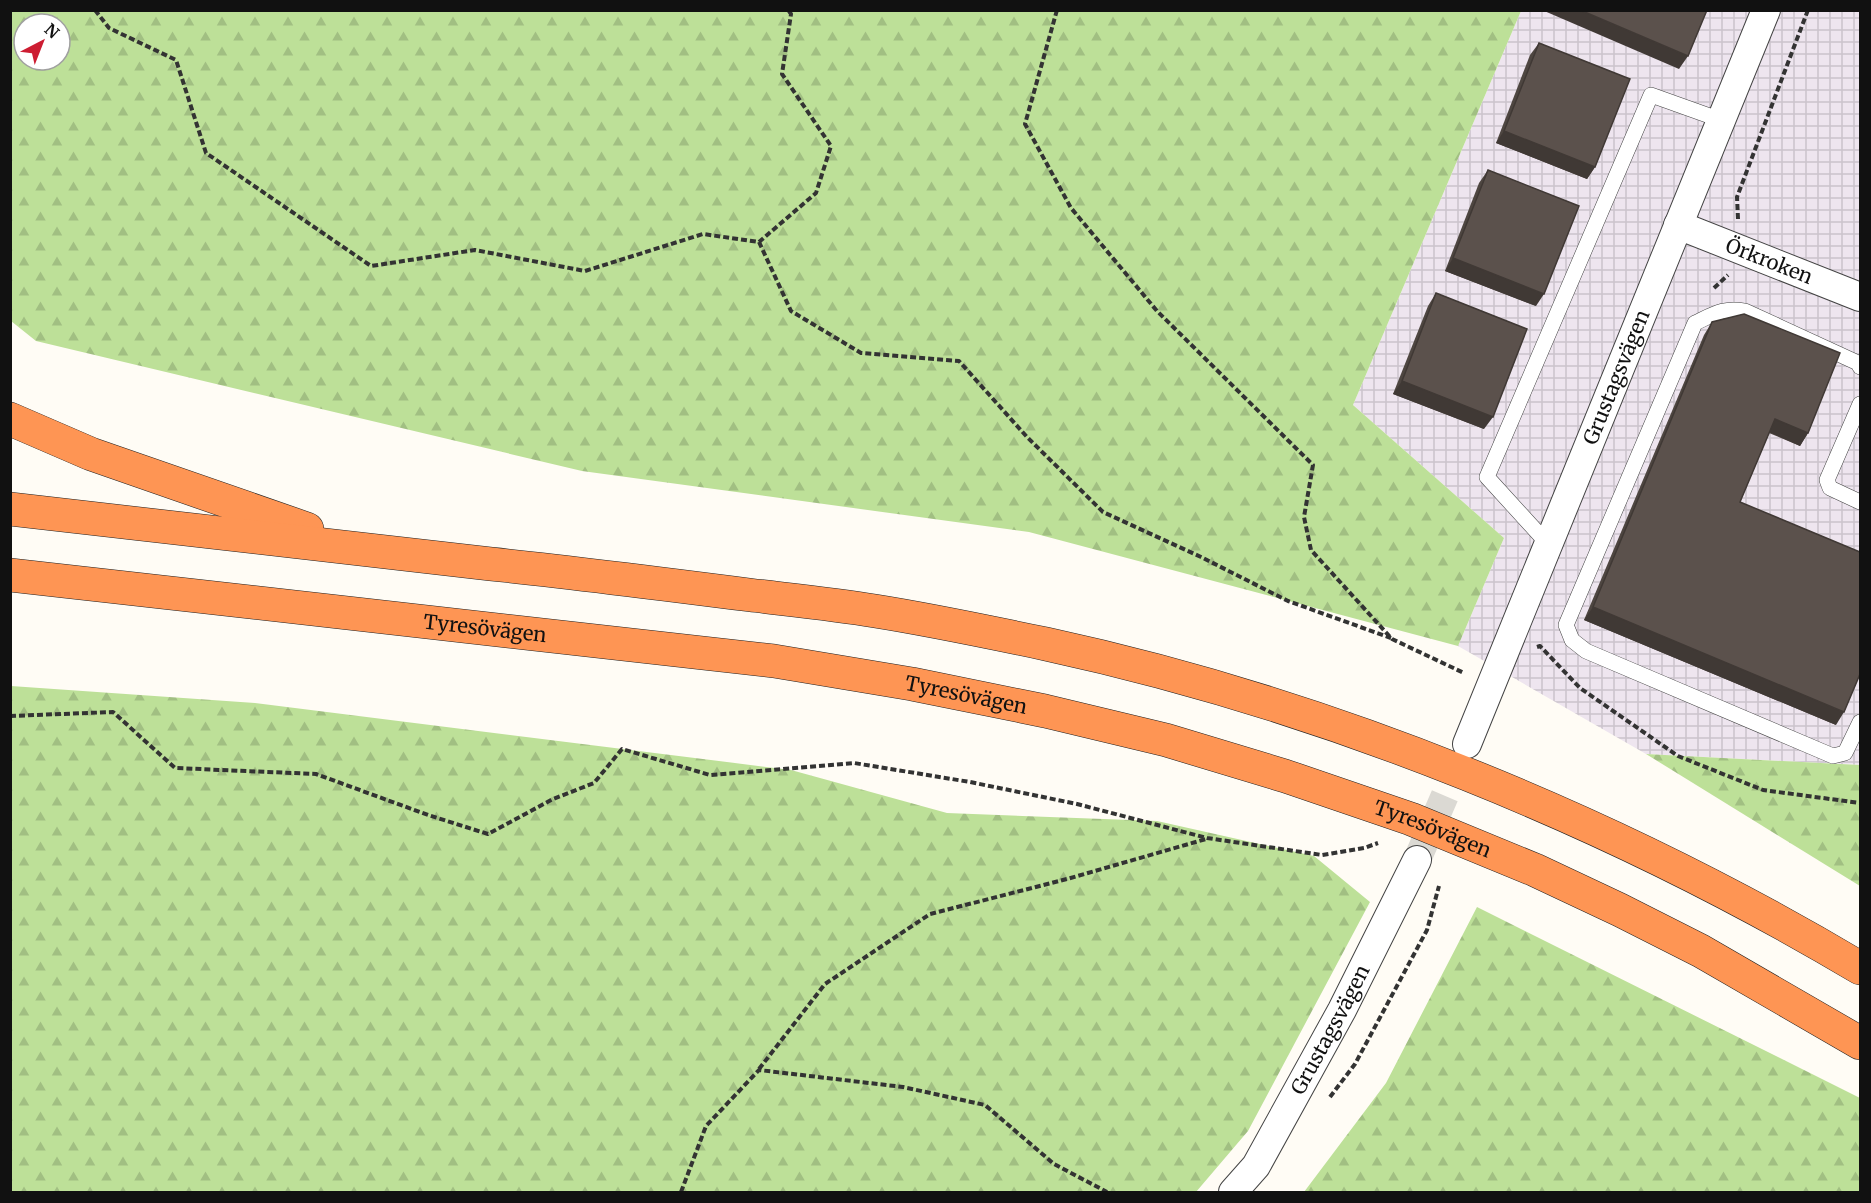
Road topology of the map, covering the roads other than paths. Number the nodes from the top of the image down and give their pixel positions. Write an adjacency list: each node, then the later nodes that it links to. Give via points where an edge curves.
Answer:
1 (1766, 10): 2 (street, Grustagsvägen)
2 (1721, 120): 3 (street, Grustagsvägen); 10 (lane, via 1651,95 1486,477)
3 (1678, 225): 4 (street, Örkroken); 10 (street, Grustagsvägen)
4 (1860, 297)
5 (1860, 367): 15 (lane, via 1745,311 1731,308 1695,323 1566,625 1572,640 1586,651 1833,756 1845,753)
6 (1860, 404): 8 (lane, via 1827,480 1830,488)
7 (10, 419): 11 (highway, via 91,454)
8 (1860, 502)
9 (10, 509): 11 (highway)
10 (1548, 544): 16 (street, Grustagsvägen)
11 (366, 549): 18 (highway, via 874,611 1050,645 1179,678 1328,723 1561,813 1718,888)
12 (10, 575): 13 (highway, Tyresövägen)
13 (115, 586): 14 (highway); 19 (highway, Tyresövägen, via 774,661 1034,708 1166,740 1411,819 1535,870 1701,951)
14 (10, 591)
15 (1860, 722)
16 (1467, 744)
17 (1417, 860): 20 (street, Grustagsvägen, via 1342,1010 1256,1166)
18 (1860, 968)
19 (1860, 1043)
20 (1233, 1192)

